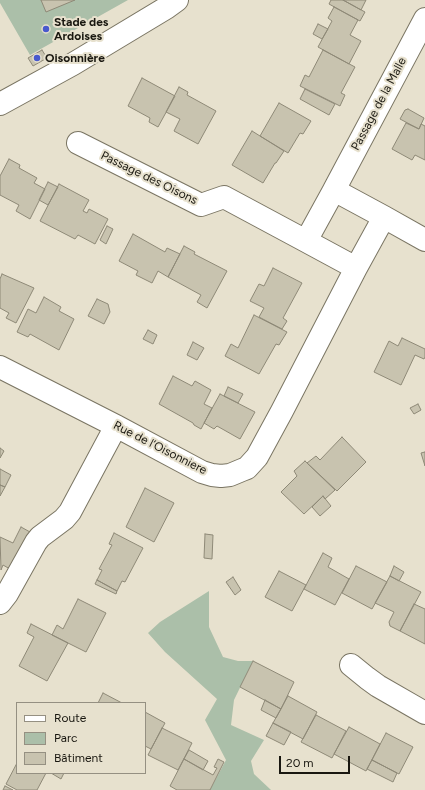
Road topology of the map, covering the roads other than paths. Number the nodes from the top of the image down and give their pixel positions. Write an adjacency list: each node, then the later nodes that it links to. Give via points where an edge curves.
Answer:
1 (177, 0): 3 (street, via 73,64)
2 (425, 18): 5 (street, Passage de la Malle)
3 (0, 104)
4 (78, 143): 8 (street, Passage des Oisons, via 201,205 224,197)
5 (334, 190): 6 (street); 8 (street)
6 (384, 217): 7 (street); 9 (street, Rue de l’Oisonniere)
7 (425, 240)
8 (306, 241): 9 (street)
9 (356, 268): 11 (street, Rue de l’Oisonniere, via 268,438 247,468 221,476 202,472)
10 (0, 367): 11 (street, Rue de l’Oisonniere)
11 (116, 426): 12 (street, via 70,512 36,542)
12 (0, 602)
13 (351, 665): 14 (street, via 378,686)
14 (425, 713)

